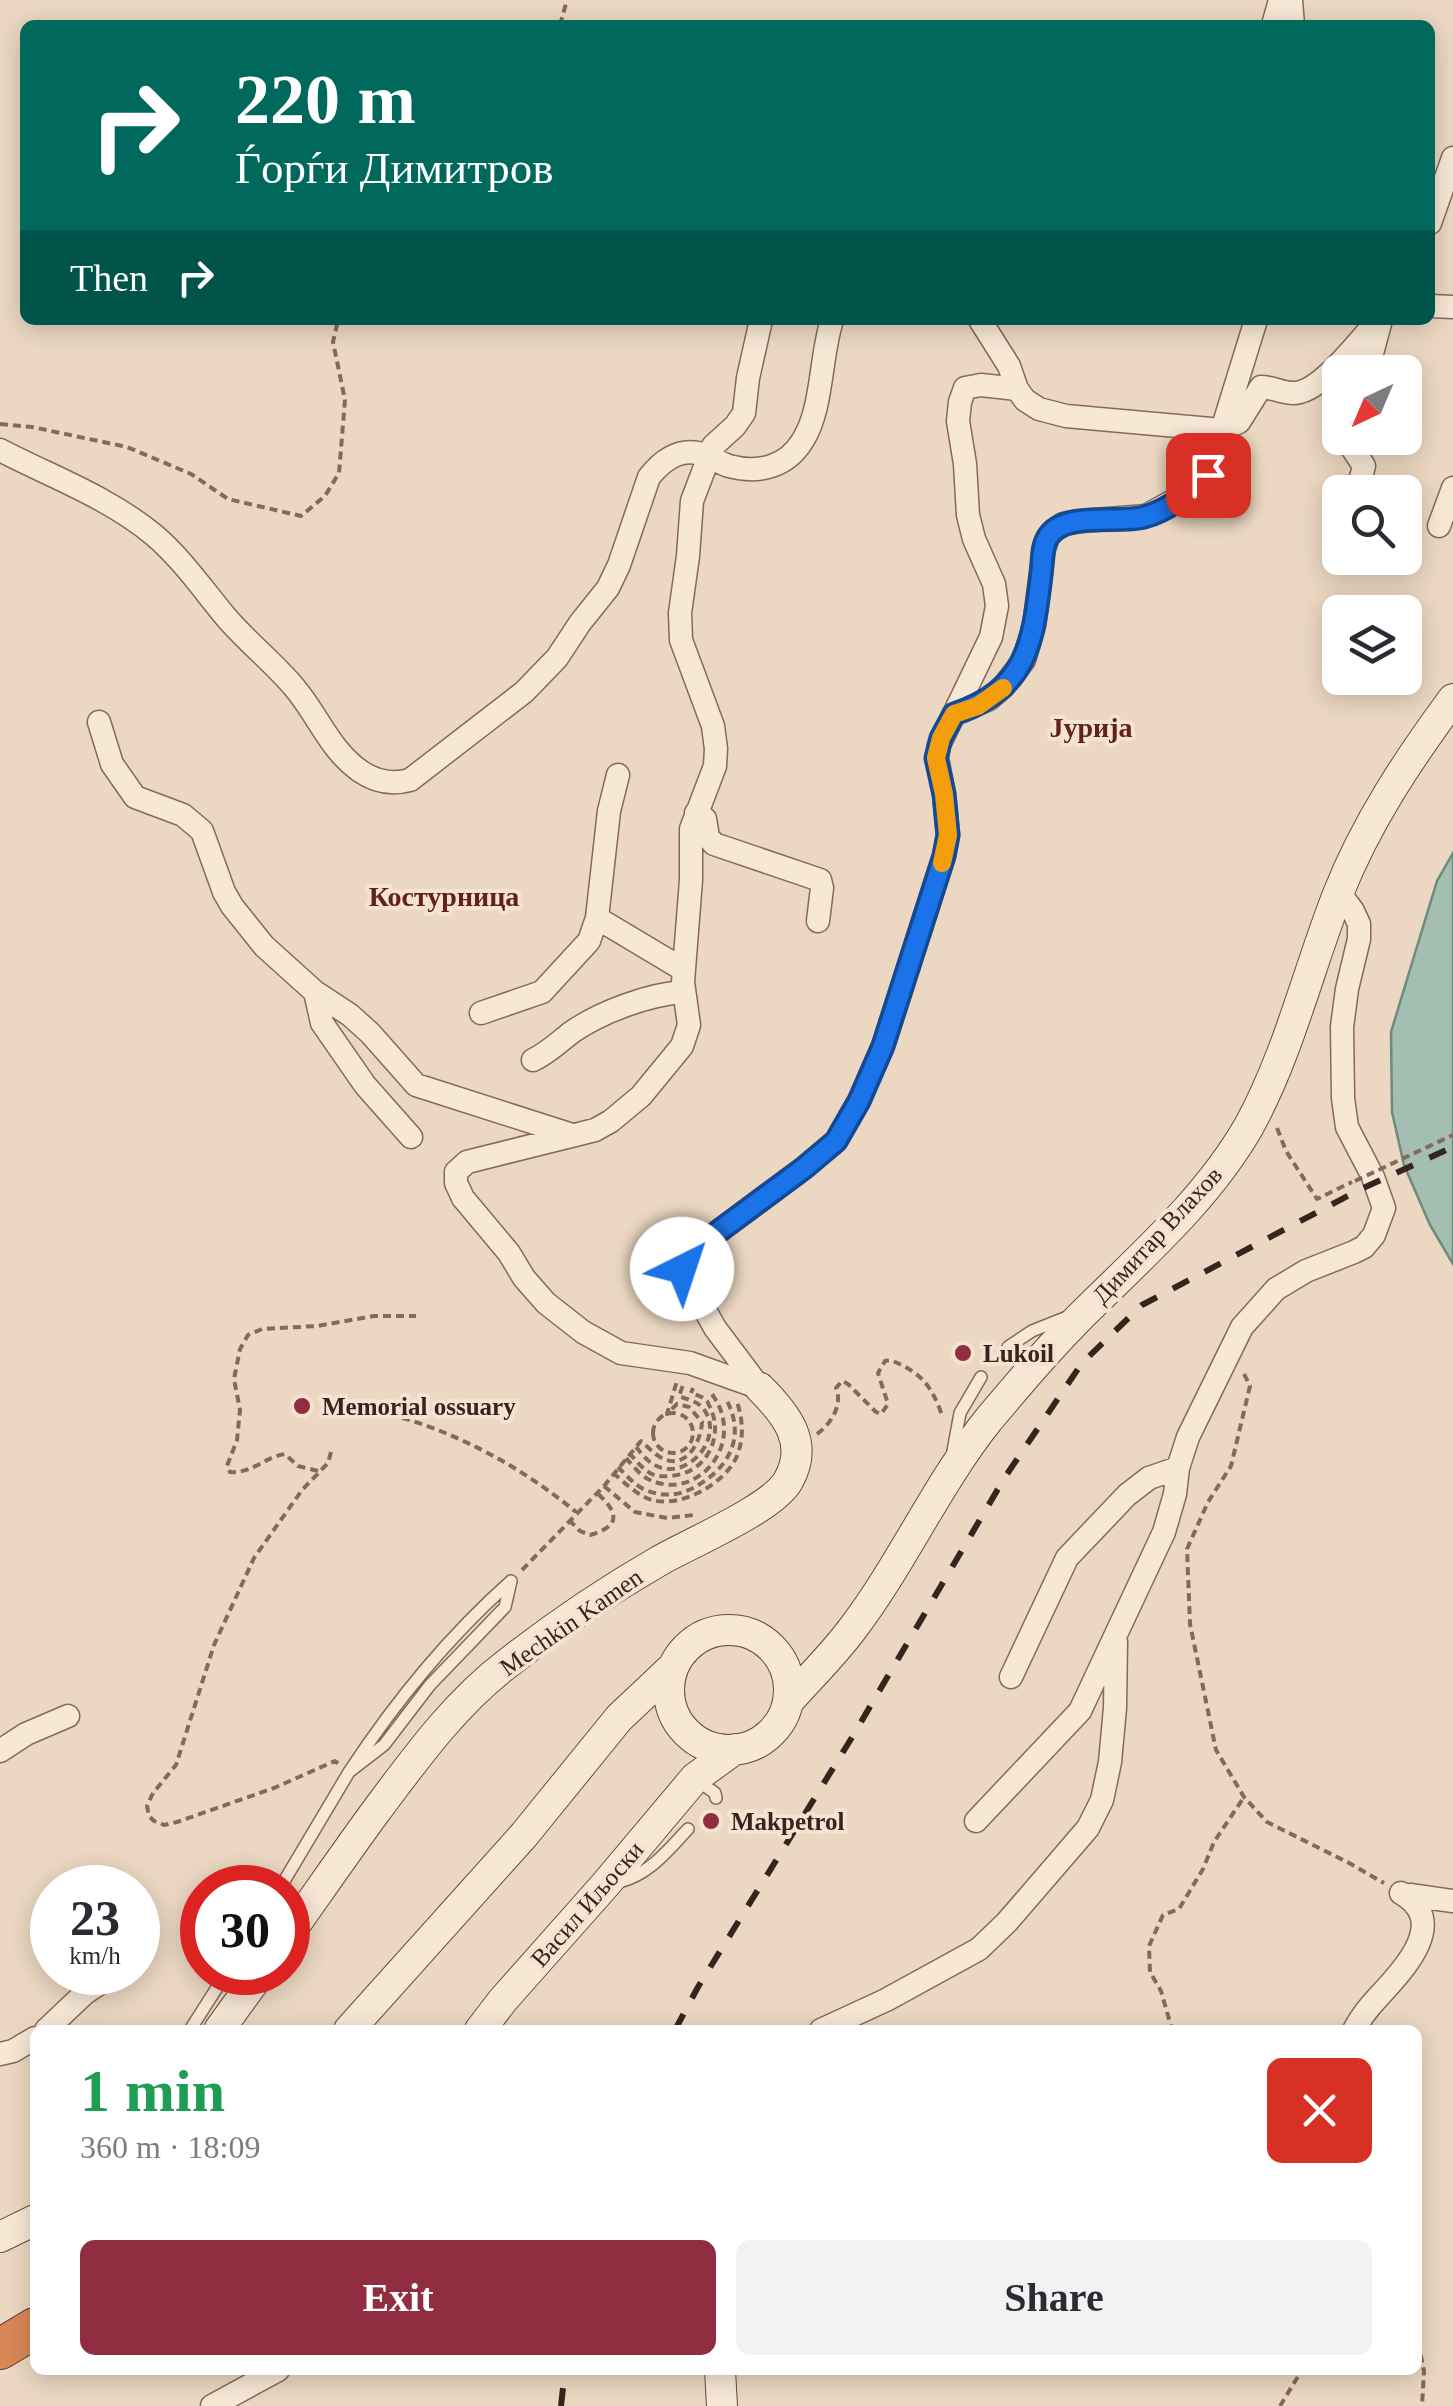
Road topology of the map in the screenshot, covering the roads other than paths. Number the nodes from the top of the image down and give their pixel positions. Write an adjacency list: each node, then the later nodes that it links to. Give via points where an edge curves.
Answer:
1 (1453, 158): 2 (street)
2 (1435, 209)
3 (760, 325): 13 (street, via 744,413)
4 (831, 325): 13 (street, via 812,419 793,452 772,468 730,466)
5 (983, 325): 10 (street)
6 (1254, 325): 11 (street)
7 (1374, 325): 11 (street, via 1318,383 1293,393 1261,387 1239,422)
8 (1378, 325): 9 (street)
9 (1371, 355)
10 (1017, 388): 11 (street, via 1025,400 1066,416); 17 (street, via 972,386 960,402 968,516 996,606 991,637)
11 (1222, 430): 17 (street, via 1208,475 1184,495 1146,516 1063,524 1048,536 1024,660 989,700)
12 (0, 450): 13 (street, via 118,508 155,536 293,686 336,750 362,773 388,783 410,780 548,669 608,588 658,465 682,451)
13 (708, 456): 20 (street, via 692,501 679,625 716,749)
14 (1453, 488): 15 (street)
15 (1439, 526)
16 (1453, 699): 21 (main road, Димитар Влахов, via 1394,784)
17 (954, 714): 33 (street, via 936,758 948,835 944,856 859,1101 836,1141 683,1262)
18 (99, 722): 25 (street, via 112,764 136,797 202,830 232,906)
19 (618, 775): 22 (street)
20 (696, 813): 23 (street, via 706,819 714,844 820,880); 24 (street)
21 (1338, 892): 30 (main road, Димитар Влахов, via 1264,1096 1230,1156 1176,1222); 34 (street, via 1359,924 1344,1001 1344,1112 1384,1208 1364,1247 1276,1289 1242,1327)
22 (597, 918): 24 (street); 26 (street, via 589,941 542,992)
23 (818, 921)
24 (684, 981): 27 (street, via 586,1023); 29 (street, via 689,1025 682,1046 641,1096)
25 (314, 992): 28 (street, via 322,1023 365,1086); 29 (street, via 350,1014 416,1084)
26 (481, 1012)
27 (534, 1060)
28 (411, 1136)
29 (576, 1136): 33 (street, via 467,1162 456,1172 463,1198 546,1303 601,1344 690,1363)
30 (1086, 1311): 31 (lane); 35 (main road, Димитар Влахов)
31 (1008, 1347)
32 (980, 1377): 35 (lane, via 960,1414)
33 (747, 1390): 54 (main road, Mechkin Kamen, via 788,1418 794,1432 787,1484 771,1500 659,1560 505,1665 449,1718)
34 (1178, 1468): 38 (street, via 1164,1532); 41 (street, via 1149,1478 1068,1558)
35 (952, 1470): 37 (main road, Димитар Влахов)
36 (511, 1581): 51 (lane, via 505,1607 384,1745 349,1772)
37 (853, 1628): 39 (main road, via 806,1647); 42 (main road, Димитар Влахов)
38 (1116, 1632): 49 (street, via 1080,1711); 63 (street, via 1110,1762 1088,1828 979,1949)
39 (773, 1648): 40 (main road, via 754,1634 730,1629 686,1647); 42 (main road, via 789,1682)
40 (673, 1667): 44 (main road); 45 (main road, via 671,1704)
41 (1011, 1677)
42 (788, 1702): 46 (main road, via 770,1734)
43 (68, 1716): 47 (street)
44 (619, 1718): 45 (main road, via 654,1712); 61 (main road)
45 (687, 1730): 46 (main road); 48 (main road)
46 (735, 1749): 48 (main road, Васил Иљоски)
47 (0, 1750)
48 (706, 1788): 52 (main road, Васил Иљоски)
49 (976, 1821)
50 (688, 1829): 52 (lane, via 654,1865)
51 (294, 1865)
52 (605, 1885): 62 (main road, Васил Иљоски)
53 (1453, 1901): 64 (street, via 1402,1893 1424,1907 1426,1938)
54 (310, 1905)
55 (82, 1995): 58 (street)
56 (212, 1995): 59 (lane)
57 (244, 1995): 60 (main road)
58 (51, 2025)
59 (193, 2025)
60 (222, 2025)
61 (353, 2025)
62 (484, 2025)
63 (831, 2025)
64 (1358, 2025)
65 (30, 2041): 66 (street)
66 (0, 2054)
67 (30, 2222): 68 (main road)
68 (0, 2237)
69 (30, 2329): 71 (main road)
70 (30, 2330): 72 (highway)
71 (0, 2340)
72 (0, 2348)
73 (269, 2375): 75 (street)
74 (720, 2375): 76 (main road)
75 (212, 2406)
76 (722, 2406)

